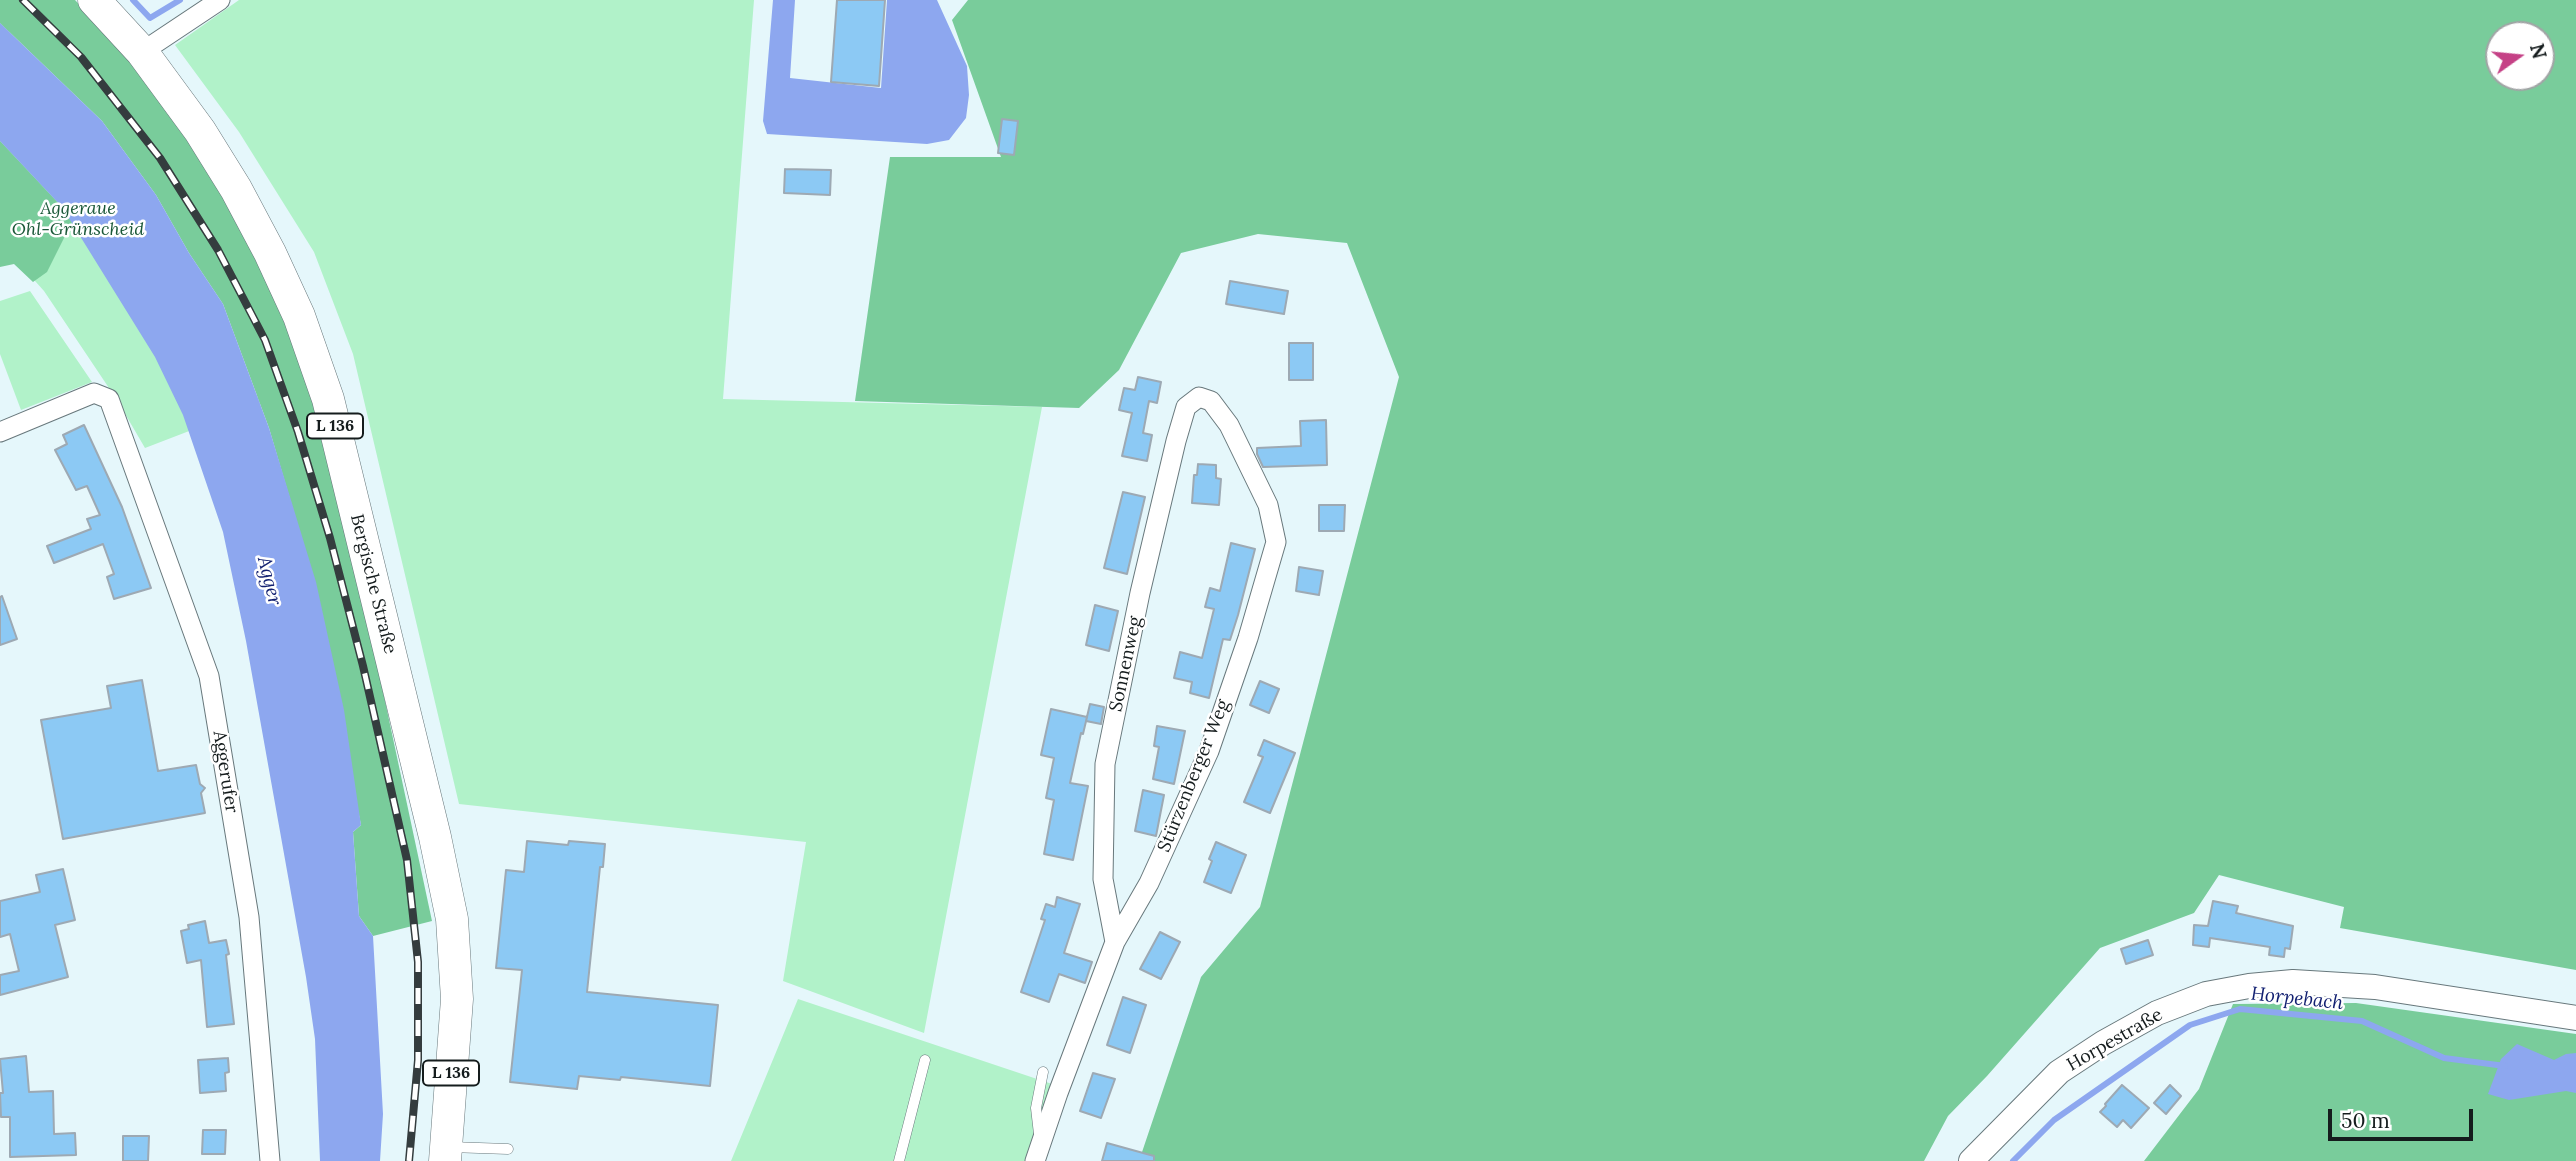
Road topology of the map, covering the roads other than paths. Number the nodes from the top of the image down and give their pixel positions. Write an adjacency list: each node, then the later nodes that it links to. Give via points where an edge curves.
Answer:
1 (94, 0): 3 (main road, L 136)
2 (220, 0): 3 (street)
3 (142, 52): 12 (main road, Bergische Straße / L 136, via 236,189 299,316 328,399 452,919 457,999)
4 (1199, 397): 6 (street, Sonnenweg, via 1186,407 1176,441 1105,764 1102,878); 6 (street, Stürzenberger Weg, via 1210,401 1229,425 1268,505 1276,542 1209,751 1149,883)
5 (0, 432): 13 (street, Aggerufer, via 94,393 109,399 209,676 249,917)
6 (1115, 942): 11 (street, Stürzenberger Weg)
7 (2576, 1018): 15 (street, Horpestraße, via 2375,987 2293,982 2206,994 2157,1013 2060,1072)
8 (925, 1060): 14 (lane)
9 (1043, 1072): 11 (lane, via 1036,1108)
10 (508, 1149): 12 (lane)
11 (1038, 1153)
12 (445, 1154)
13 (270, 1161)
14 (899, 1161)
15 (1971, 1161)

